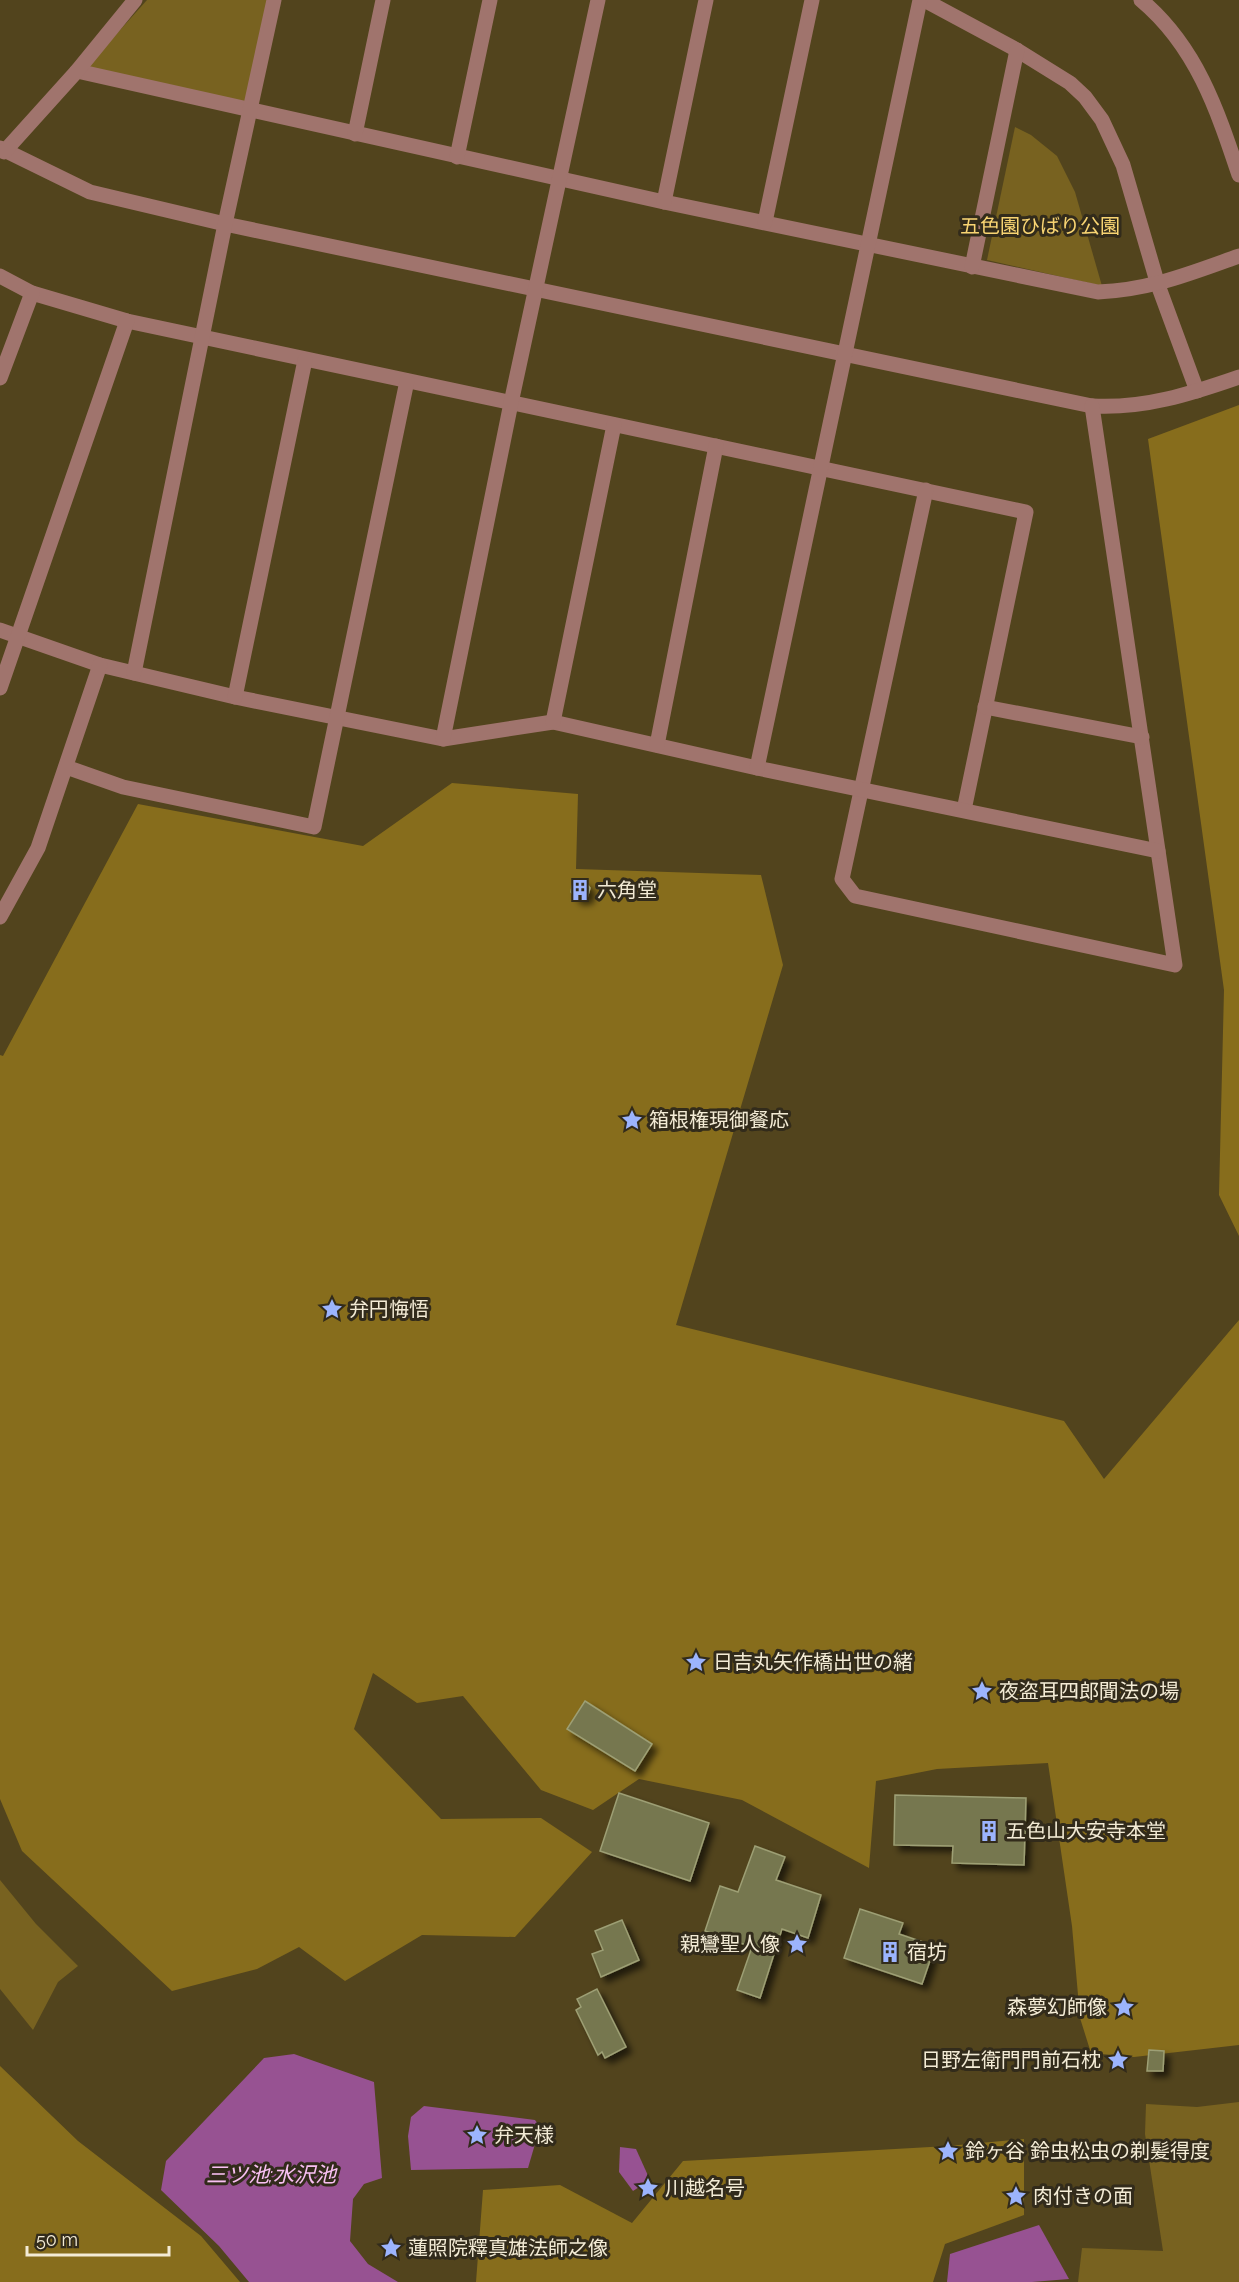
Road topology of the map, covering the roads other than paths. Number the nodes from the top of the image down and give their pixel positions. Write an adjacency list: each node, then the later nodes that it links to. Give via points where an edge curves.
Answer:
1 (135, 0): 11 (street)
2 (274, 0): 12 (street)
3 (383, 0): 13 (street)
4 (490, 0): 15 (street)
5 (598, 0): 17 (street)
6 (705, 0): 18 (street)
7 (812, 0): 19 (street)
8 (922, 0): 10 (street); 21 (street)
9 (1141, 0): 16 (street, via 1173,30 1201,73)
10 (1017, 50): 23 (street); 25 (street, via 1070,83 1102,120 1123,165)
11 (77, 71): 12 (street); 14 (street)
12 (250, 110): 13 (street); 20 (street)
13 (355, 134): 15 (street)
14 (2, 150): 20 (street, via 90,192)
15 (457, 157): 17 (street)
16 (1239, 175)
17 (559, 178): 18 (street); 26 (street)
18 (664, 202): 19 (street)
19 (765, 222): 21 (street)
20 (225, 224): 26 (street); 29 (street)
21 (869, 244): 23 (street); 30 (street)
22 (1239, 256): 25 (street)
23 (972, 267): 25 (street, via 1098,292)
24 (0, 276): 27 (street)
25 (1158, 285): 35 (street)
26 (536, 288): 30 (street); 36 (street)
27 (32, 293): 28 (street); 33 (street)
28 (127, 321): 29 (street); 43 (street)
29 (202, 336): 31 (street); 45 (street)
30 (844, 356): 37 (street); 40 (street)
31 (305, 360): 34 (street); 47 (street)
32 (1239, 377): 35 (street)
33 (0, 378)
34 (407, 381): 36 (street); 49 (street)
35 (1197, 391): 37 (street, via 1133,406)
36 (511, 403): 38 (street); 52 (street)
37 (1092, 406): 51 (street)
38 (614, 425): 39 (street); 50 (street)
39 (716, 446): 40 (street); 53 (street)
40 (820, 468): 41 (street); 55 (street)
41 (926, 490): 48 (street, via 1026,512); 56 (street)
42 (0, 630): 43 (street)
43 (18, 636): 44 (street); 46 (street)
44 (100, 665): 45 (street); 54 (street)
45 (134, 673): 47 (street)
46 (0, 688)
47 (235, 697): 49 (street)
48 (985, 707): 51 (street); 57 (street)
49 (337, 718): 52 (street); 54 (street, via 314,827 123,787)
50 (553, 722): 52 (street); 53 (street)
51 (1142, 737): 58 (street)
52 (443, 739)
53 (657, 745): 55 (street)
54 (66, 766): 59 (street, via 38,848)
55 (757, 768): 56 (street)
56 (862, 790): 57 (street); 58 (street, via 842,879 855,896 1175,965)
57 (964, 810): 58 (street)
58 (1158, 851)
59 (0, 917)

